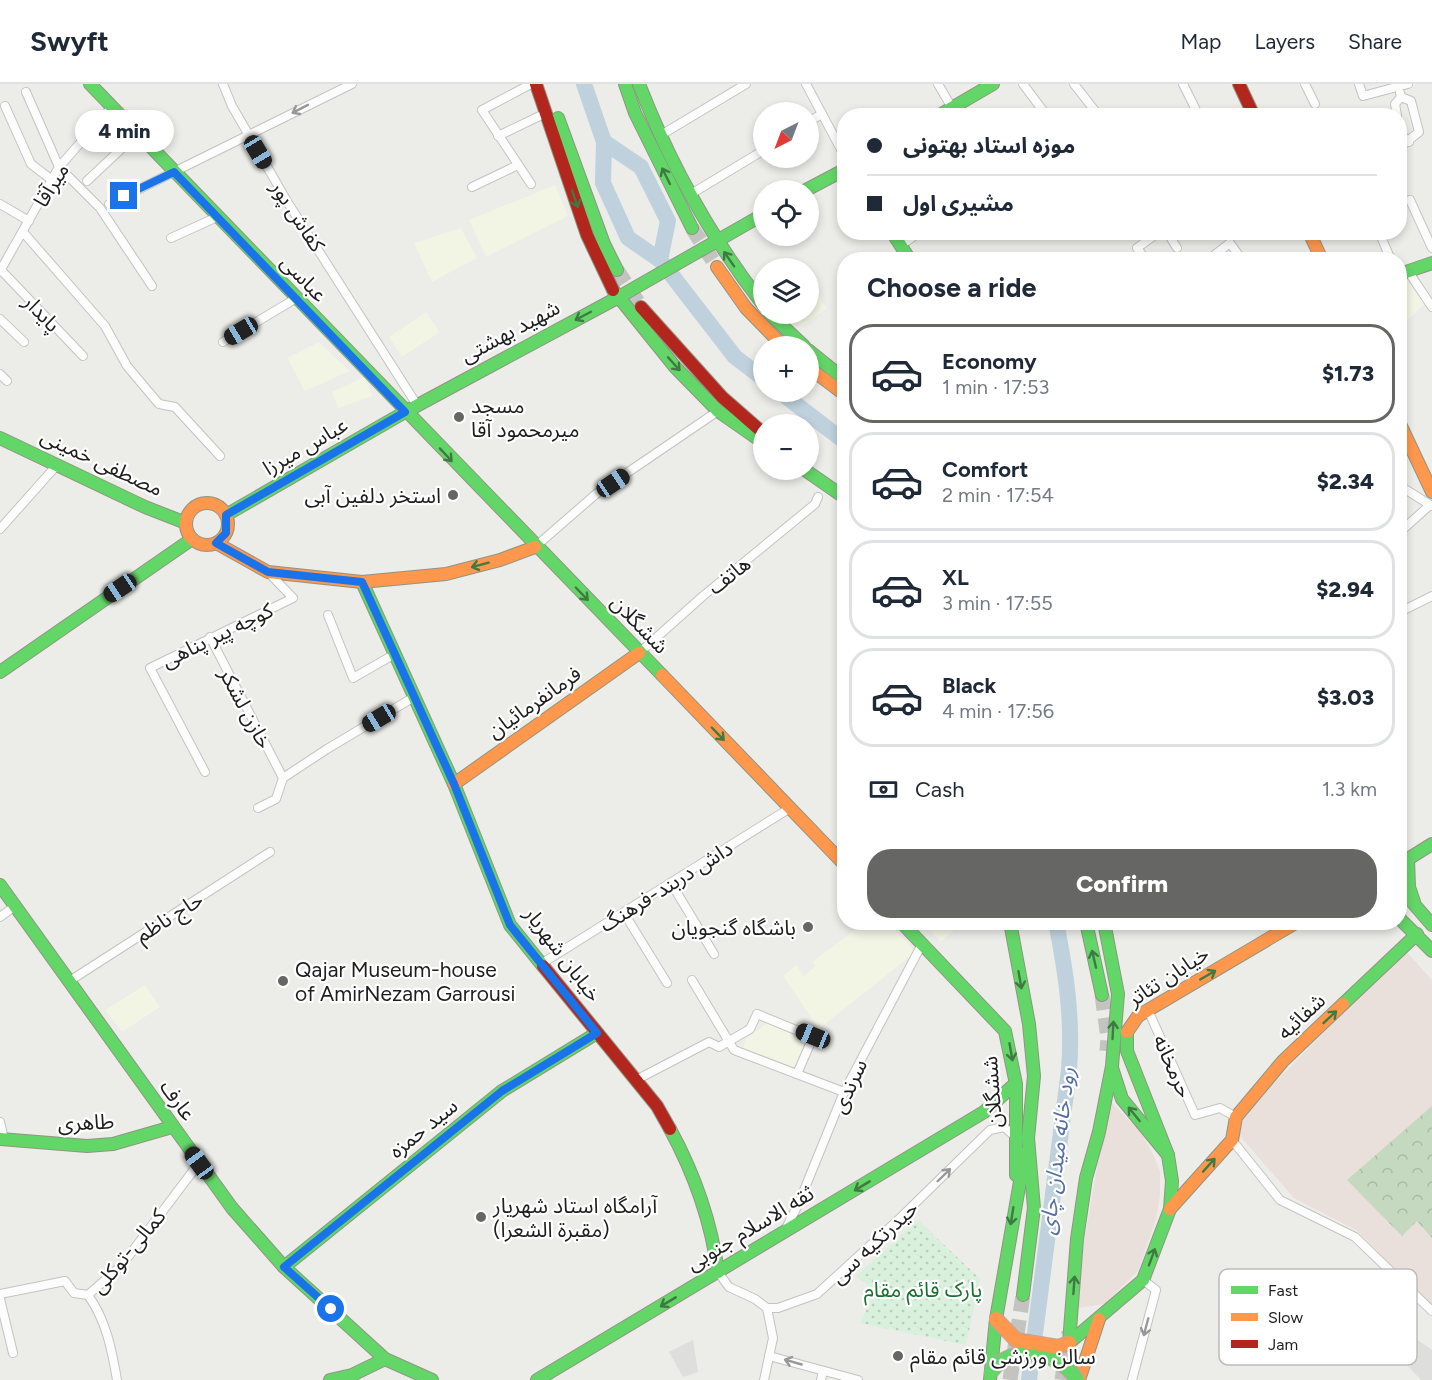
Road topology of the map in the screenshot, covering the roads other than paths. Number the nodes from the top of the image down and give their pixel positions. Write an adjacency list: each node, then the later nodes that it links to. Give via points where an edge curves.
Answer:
1 (90, 84): 25 (main road, عباسى)
2 (223, 84): 36 (street, کفاش پور)
3 (352, 84): 36 (street, one-way to 36)
4 (531, 84): 38 (street, via 482,110)
5 (536, 84): 32 (main road)
6 (546, 84): 76 (main road)
7 (625, 84): 58 (main road, one-way to 7, via 635,113)
8 (639, 84): 37 (main road)
9 (746, 84): 37 (street)
10 (806, 84): 33 (street)
11 (938, 84): 26 (street)
12 (993, 84): 26 (main road)
13 (1023, 84): 27 (street)
14 (1074, 84): 28 (street)
15 (1183, 84): 29 (street)
16 (1239, 84): 30 (main road)
17 (1305, 84): 23 (street)
18 (1359, 84): 20 (street, via 1363,96)
19 (1408, 84): 20 (street)
20 (1398, 85): 22 (street)
21 (26, 92): 43 (street)
22 (1401, 97): 31 (street); 40 (street, via 1411,101 1419,132)
23 (1315, 104)
24 (5, 105): 46 (street, via 31,164)
25 (112, 107): 35 (main road, عباسى); 43 (street, میرآقا)
26 (952, 108)
27 (1041, 108)
28 (1093, 108)
29 (1195, 108)
30 (1250, 108)
31 (1396, 108)
32 (546, 112): 38 (street); 82 (main road, one-way to 82, via 587,235)
33 (822, 114): 34 (street); 39 (street)
34 (819, 116)
35 (137, 134): 44 (main road, عباسى); 47 (street)
36 (248, 135): 44 (street); 98 (street, کفاش پور)
37 (661, 135): 51 (main road)
38 (498, 136): 42 (street)
39 (837, 141)
40 (1409, 142)
41 (753, 157): 51 (street)
42 (518, 165): 49 (street); 50 (street)
43 (59, 167): 46 (street, میرآقا); 79 (street, via 100,208)
44 (174, 172): 54 (street); 55 (main road, عباسى)
45 (837, 174): 48 (main road)
46 (52, 180): 57 (street, میرآقا)
47 (87, 181)
48 (819, 183)
49 (531, 184)
50 (472, 188)
51 (691, 194): 61 (main road)
52 (1410, 200): 68 (street)
53 (0, 204): 57 (street)
54 (109, 204)
55 (217, 217): 60 (street); 81 (main road, عباسى)
56 (753, 220): 61 (main road)
57 (29, 221): 59 (street, میرآقا)
58 (692, 228)
59 (23, 232): 75 (street, میرآقا); 104 (street, via 105,326 127,366 159,404 175,407)
60 (171, 238)
61 (715, 240): 80 (main road, one-way to 61); 82 (main road, شهید بهشتى)
62 (897, 240): 66 (main road)
63 (909, 240): 66 (street)
64 (1148, 240): 70 (street, via 1137,248)
65 (1172, 240): 67 (street)
66 (900, 246): 69 (main road)
67 (1177, 248)
68 (1432, 248)
69 (904, 252)
70 (1140, 252)
71 (1218, 252): 72 (street, via 1230,243)
72 (1236, 252)
73 (1432, 263): 77 (main road)
74 (717, 267): 87 (main road, via 746,308)
75 (1, 268): 91 (street, پایدار)
76 (617, 270)
77 (1407, 272)
78 (1407, 277): 84 (street)
79 (152, 286)
80 (753, 291)
81 (295, 298): 90 (street); 98 (main road, عباسى)
82 (617, 298): 98 (main road, شهید بهشتى, one-way to 98); 99 (main road, one-way to 99)
83 (641, 307): 100 (main road, via 722,397)
84 (1432, 307)
85 (0, 319): 89 (street)
86 (781, 324): 88 (main road)
87 (773, 336)
88 (793, 336)
89 (24, 342)
90 (223, 342)
91 (82, 356)
92 (819, 359): 93 (main road)
93 (837, 373)
94 (0, 374): 96 (street)
95 (819, 375): 97 (main road)
96 (7, 381)
97 (837, 389)
98 (411, 409): 111 (main road, عباس میرزا); 117 (main road, ششگلان, one-way to 117)
99 (718, 411): 101 (main road); 117 (street, via 596,494)
100 (753, 424)
101 (753, 436)
102 (0, 438): 105 (main road, مصطفی خمینی)
103 (1407, 441): 110 (main road)
104 (220, 456)
105 (57, 465): 112 (main road, مصطفی خمینی); 114 (street)
106 (819, 480): 108 (main road)
107 (1407, 489): 110 (street)
108 (837, 493)
109 (818, 497): 124 (street, هاتف, via 815,504)
110 (1431, 501): 113 (street)
111 (226, 515): 112 (main road, via 216,506 203,504 191,510); 116 (main road, via 226,533)
112 (186, 523): 115 (main road)
113 (1407, 525)
114 (0, 529)
115 (192, 539): 116 (main road, via 204,545); 126 (main road)
116 (216, 543): 118 (main road)
117 (535, 547): 119 (main road, one-way to 119, via 446,574); 124 (main road, ششگلان, one-way to 124)
118 (268, 572): 119 (main road); 123 (street, کوچه پیر پناهی, via 293,598)
119 (362, 582): 125 (main road, خیابان شهریار)
120 (1432, 597): 121 (street)
121 (1407, 609)
122 (328, 615): 125 (street, via 353,678)
123 (210, 637): 128 (street, کوچه پیر پناهی, via 150,668); 129 (street, خازن لشکر)
124 (639, 653): 130 (main road, فرمانفرمائیان); 132 (main road, ششگلان, one-way to 132)
125 (395, 654): 127 (main road, خیابان شهریار)
126 (0, 671)
127 (414, 698): 129 (street); 130 (main road, خیابان شهریار)
128 (205, 772)
129 (283, 778): 131 (street, via 276,799)
130 (454, 784): 156 (main road, خیابان شهریار, via 510,925)
131 (258, 808)
132 (790, 808): 135 (main road, ششگلان); 138 (street, داش دربند-فرهنگ)
133 (1432, 844): 136 (main road)
134 (270, 852): 158 (street, حاج ناظم)
135 (837, 857)
136 (1407, 859)
137 (1407, 877): 142 (main road)
138 (671, 883): 143 (street, داش دربند-فرهنگ); 155 (street)
139 (0, 885): 141 (main road, عارف)
140 (1407, 896): 142 (main road)
141 (15, 906): 144 (street); 158 (main road, عارف)
142 (1415, 906): 145 (main road)
143 (624, 913): 156 (street, داش دربند-فرهنگ); 159 (street)
144 (0, 917)
145 (1431, 920)
146 (1407, 925): 152 (main road)
147 (909, 930): 153 (main road, ششگلان)
148 (1011, 930): 172 (main road, one-way to 172, via 1034,1076)
149 (1088, 930): 160 (main road, one-way to 149)
150 (1106, 930): 164 (main road, one-way to 150, via 1118,994)
151 (1283, 930): 161 (main road, خیابان تئاتر, one-way to 151)
152 (1417, 934): 154 (main road); 169 (main road, شفائیه, one-way to 152, via 1283,1061)
153 (922, 944): 167 (main road, ششگلان, one-way to 167, via 1005,1031); 168 (street, سرندی)
154 (1432, 951)
155 (714, 954)
156 (541, 964): 162 (main road, خیابان شهریار)
157 (692, 980): 163 (street)
158 (68, 982): 171 (main road, عارف)
159 (667, 982)
160 (1102, 994)
161 (1148, 1010): 169 (street, حرمخانه, via 1195,1115 1220,1108); 175 (main road, خیابان تئاتر, via 1138,1016 1127,1032 1127,1052)
162 (597, 1033): 166 (main road, خیابان شهریار); 179 (main road, سید حمزه, via 502,1091)
163 (729, 1042): 165 (street, via 734,1050); 165 (street, via 750,1029 757,1014 813,1036); 166 (street, via 719,1047 709,1042)
164 (1112, 1066): 175 (main road, one-way to 164, via 1122,1099); 191 (main road, one-way to 164, via 1077,1239)
165 (797, 1074): 168 (street)
166 (636, 1080): 181 (main road, خیابان شهریار, via 657,1106 691,1168 713,1235)
167 (1015, 1084): 172 (main road, ششگلان); 178 (main road, ثقه الاسلام جنوبی, one-way to 178, via 984,1112)
168 (844, 1092): 178 (street, سرندی)
169 (1236, 1117): 174 (main road)
170 (0, 1122): 173 (street)
171 (172, 1127): 173 (main road, طاهری, via 113,1144 87,1146); 176 (main road, عارف)
172 (1022, 1138): 184 (main road, via 1034,1208); 187 (street, حیدرتکیه سی, one-way to 172, via 817,1294 833,1282 990,1130 1004,1127); 189 (main road, one-way to 189)
173 (2, 1139)
174 (1232, 1140): 177 (main road, one-way to 174); 180 (street, via 1280,1200 1355,1237)
175 (1168, 1155): 177 (main road, via 1172,1181)
176 (199, 1163): 179 (main road, عارف); 183 (street, کمالی-توکلی, via 122,1264)
177 (1170, 1209): 182 (main road, one-way to 177)
178 (784, 1232): 181 (main road, ثقه الاسلام جنوبی)
179 (284, 1267): 194 (main road, عارف)
180 (1388, 1269)
181 (718, 1272): 187 (street, via 729,1287); 200 (main road, ثقه الاسلام جنوبی, one-way to 200)
182 (1143, 1280): 190 (main road); 204 (street, one-way to 204, via 1156,1290)
183 (88, 1295): 185 (street, via 74,1293 64,1281); 197 (street, کمالی-توکلی, via 112,1345)
184 (1023, 1295)
185 (0, 1296): 192 (street)
186 (1417, 1297): 188 (street)
187 (767, 1308): 193 (street, via 773,1338)
188 (1432, 1311)
189 (996, 1319): 191 (main road, bridge, via 1016,1340 1058,1347); 196 (main road)
190 (1099, 1319): 191 (main road); 203 (main road)
191 (1070, 1343)
192 (13, 1353)
193 (769, 1356): 195 (street, one-way to 193); 201 (street)
194 (385, 1359): 198 (main road, via 352,1375); 199 (main road, عارف)
195 (822, 1375): 202 (street)
196 (990, 1376): 203 (main road, bridge, via 1005,1357 1025,1354 1056,1360 1073,1371)
197 (117, 1380)
198 (330, 1380)
199 (432, 1380)
200 (537, 1380)
201 (764, 1380)
202 (858, 1380)
203 (1078, 1380)
204 (1131, 1380)

